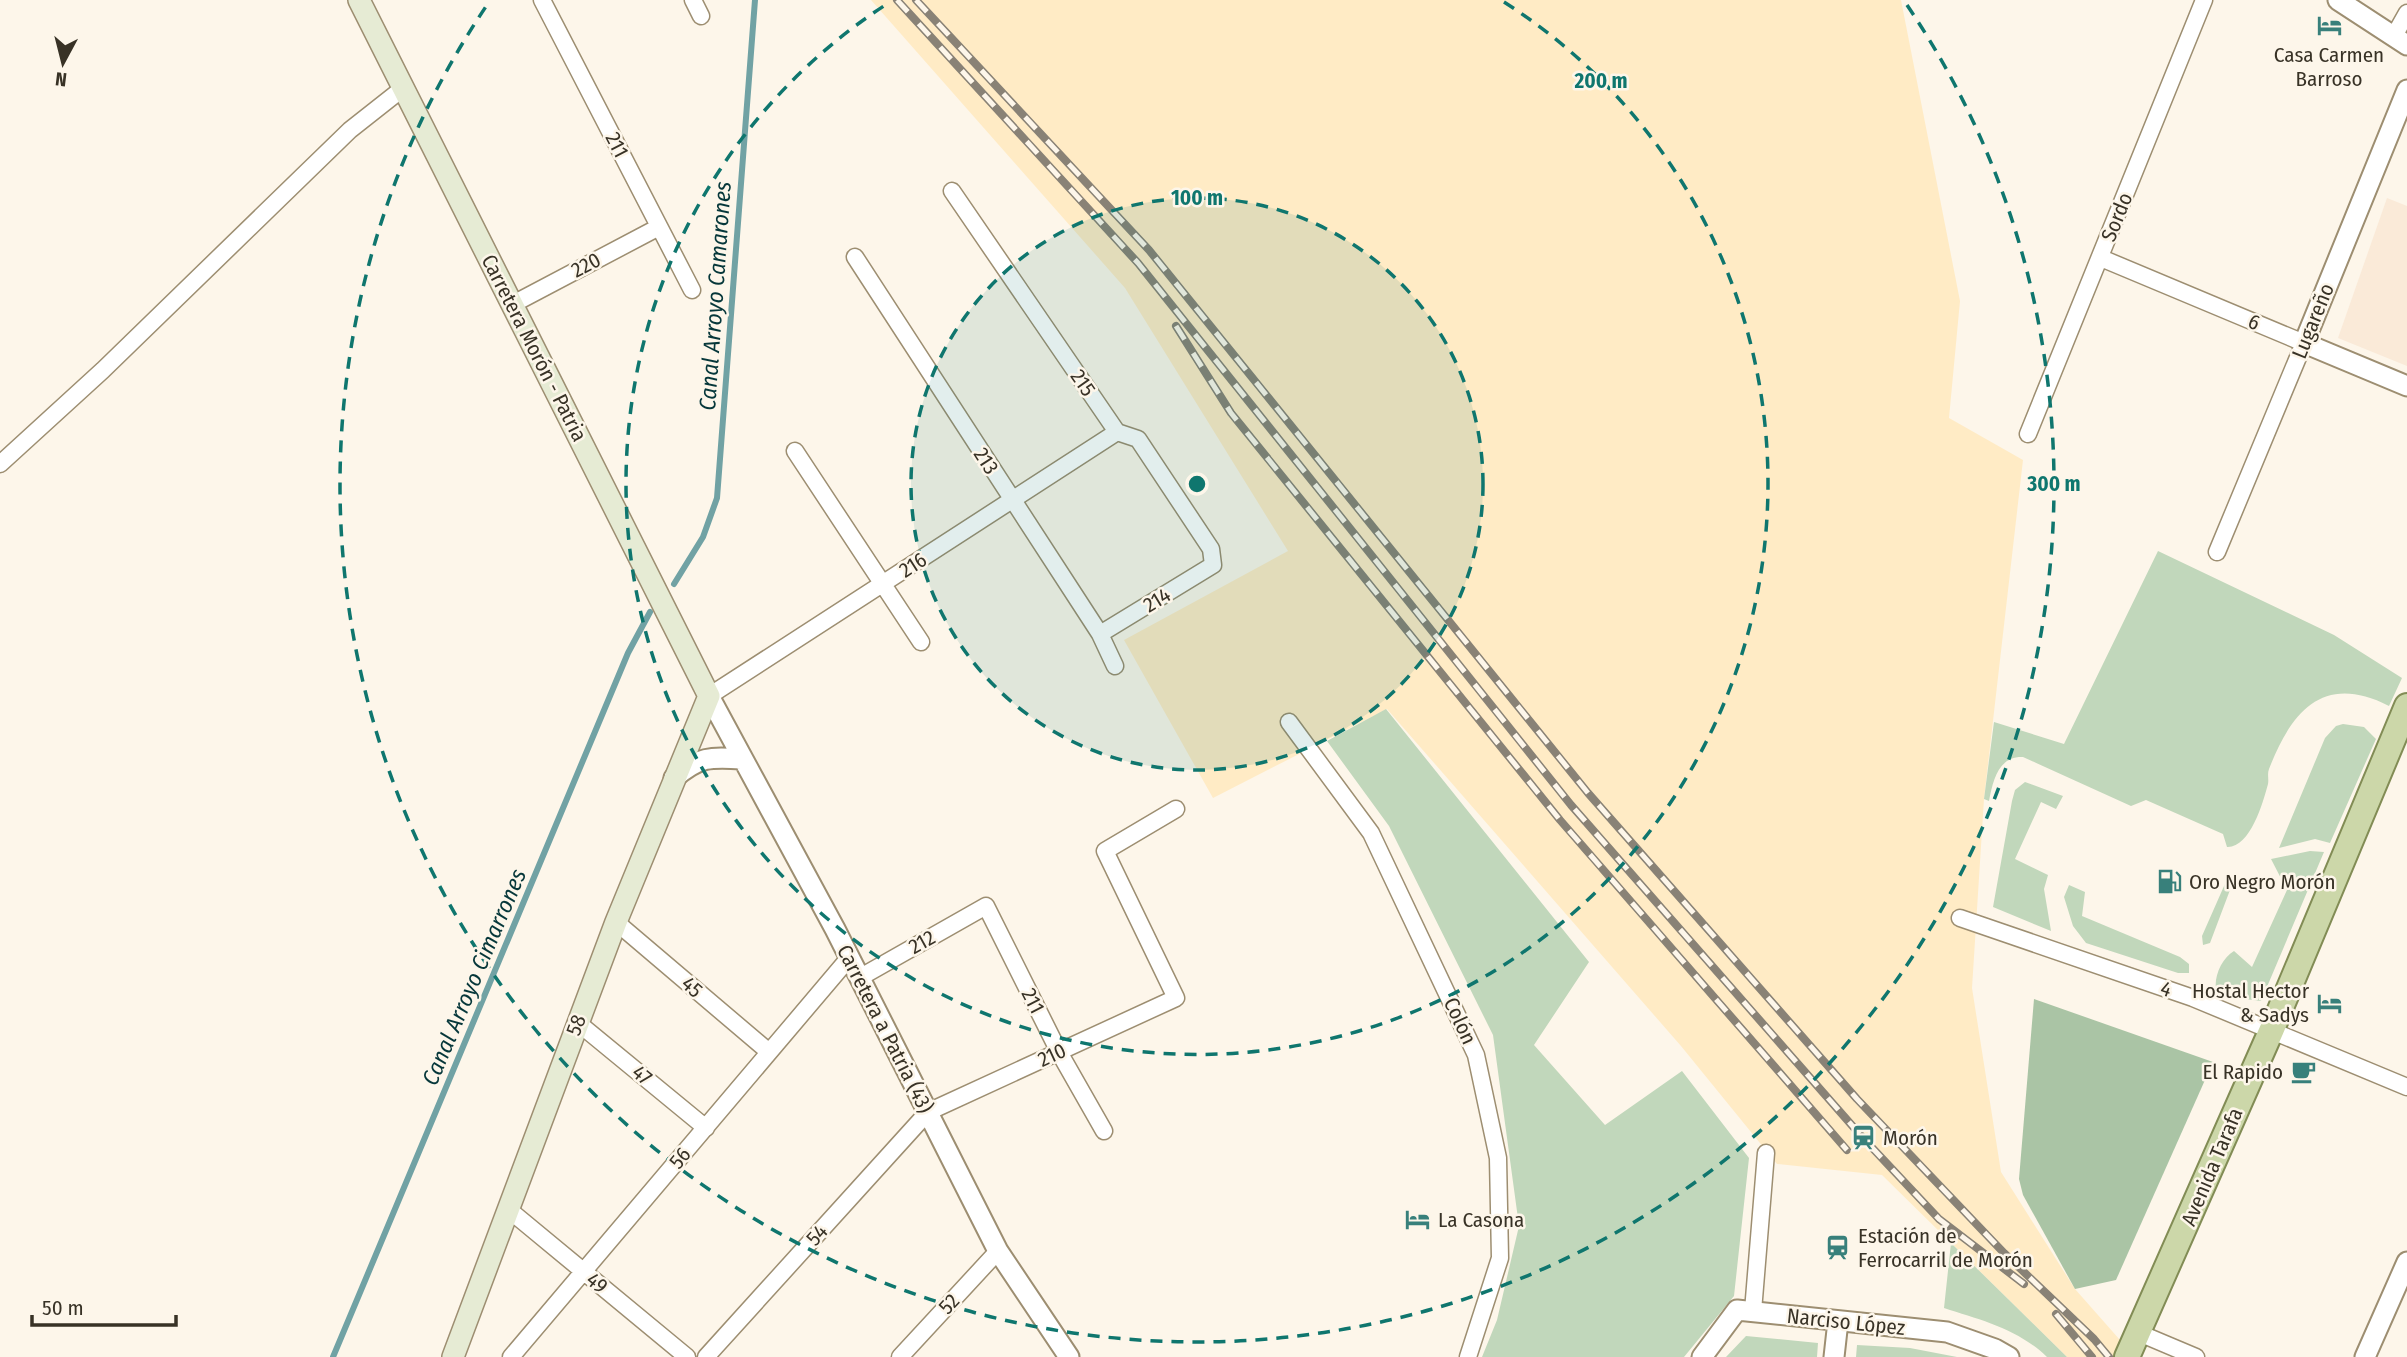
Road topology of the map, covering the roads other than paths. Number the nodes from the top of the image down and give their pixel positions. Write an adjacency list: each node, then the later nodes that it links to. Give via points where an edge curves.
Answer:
1 (359, 0): 9 (main road, Carretera Morón - Patria)
2 (542, 0): 12 (street, 211)
3 (693, 0): 7 (street)
4 (2204, 0): 14 (street, Sordo)
5 (2338, 0): 8 (street)
6 (2407, 13): 8 (street)
7 (701, 16)
8 (2401, 40)
9 (402, 89): 16 (main road, Carretera Morón - Patria); 22 (street, via 350,130)
10 (2407, 90): 17 (street, Lugareño)
11 (952, 191): 19 (street, 215)
12 (659, 227): 15 (street, 211); 16 (street, 220)
13 (855, 257): 23 (street, 213)
14 (2101, 258): 17 (street, 6); 20 (street, Sordo)
15 (692, 290)
16 (513, 304): 30 (main road, Carretera Morón - Patria)
17 (2304, 343): 18 (street, 6); 24 (street, Lugareño)
18 (2407, 386)
19 (1117, 432): 23 (street, 216); 25 (street, 215, via 1138,439 1211,549)
20 (2028, 433)
21 (795, 451): 26 (street)
22 (0, 464)
23 (1012, 501): 26 (street, 216); 27 (street, 213)
24 (2217, 552)
25 (1213, 565): 27 (street, 214)
26 (884, 585): 28 (street); 30 (street, 216)
27 (1100, 634): 29 (street, 213)
28 (921, 642)
29 (1115, 666)
30 (709, 696): 33 (street, Carretera a Patria (43)); 34 (main road, 58)
31 (2404, 721): 42 (main road, Avenida Tarafa)
32 (1289, 722): 63 (street, Colón, via 1371,832 1476,1055 1498,1158 1500,1258)
33 (743, 759): 34 (street, via 706,757); 39 (street, Carretera a Patria (43))
34 (671, 781): 38 (main road, 58)
35 (1176, 809): 44 (street, 210, via 1105,852 1176,998)
36 (986, 906): 40 (street, 212); 44 (street, 211)
37 (1960, 918): 42 (street, 4)
38 (616, 922): 41 (main road, 58); 43 (street, 45)
39 (849, 958): 40 (street, Carretera a Patria (43)); 43 (street, 56)
40 (859, 978): 46 (street, Carretera a Patria (43))
41 (577, 1023): 47 (street, 47); 50 (main road, 58)
42 (2272, 1029): 45 (street, 4); 56 (main road, Avenida Tarafa)
43 (769, 1052): 47 (street, 56)
44 (1059, 1052): 46 (street, 210); 48 (street, 211)
45 (2407, 1087)
46 (928, 1112): 51 (street, Carretera a Patria (43)); 60 (street, 54)
47 (706, 1128): 53 (street, 56)
48 (1104, 1131)
49 (1766, 1153): 54 (street)
50 (508, 1209): 53 (street, 49); 57 (main road, 58)
51 (998, 1251): 61 (street, 52); 62 (street, Carretera a Patria (43))
52 (2407, 1262): 69 (street)
53 (584, 1272): 58 (street, 56); 59 (street, 49)
54 (1753, 1311): 55 (street, Narciso López); 64 (street, via 1737,1310)
55 (1838, 1321): 65 (street); 66 (street, Narciso López, via 1947,1332)
56 (2138, 1333): 67 (main road, Avenida Tarafa); 68 (street)
57 (453, 1357)
58 (510, 1357)
59 (687, 1357)
60 (706, 1357)
61 (900, 1357)
62 (1069, 1357)
63 (1468, 1357)
64 (1702, 1357)
65 (1834, 1357)
66 (2009, 1357)
67 (2127, 1357)
68 (2196, 1357)
69 (2365, 1357)

